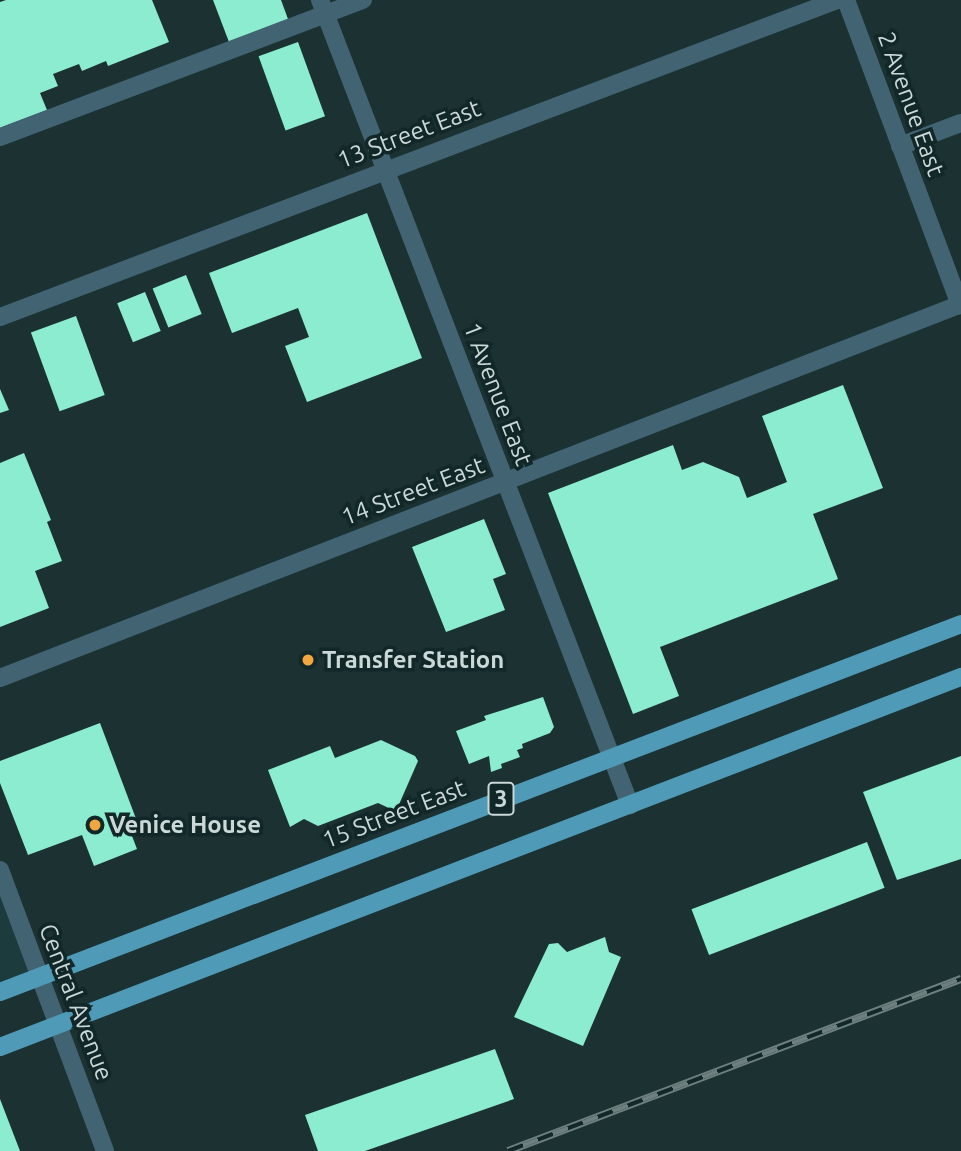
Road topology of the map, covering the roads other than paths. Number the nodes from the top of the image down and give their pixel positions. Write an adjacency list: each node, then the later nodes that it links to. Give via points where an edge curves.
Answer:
1 (363, 0): 4 (street)
2 (838, 0): 8 (street, 13 Street East)
3 (846, 0): 7 (street, 2 Avenue East)
4 (323, 7): 6 (street); 8 (street, 1 Avenue East)
5 (961, 123): 7 (street)
6 (0, 137)
7 (900, 146): 9 (street, 2 Avenue East)
8 (385, 169): 10 (street, 13 Street East); 11 (street, 1 Avenue East)
9 (960, 304): 11 (street, 14 Street East)
10 (0, 317)
11 (505, 481): 14 (street, 14 Street East); 15 (street, 1 Avenue East)
12 (961, 624): 15 (main road, 15 Street East / 3)
13 (961, 677): 16 (main road, 3)
14 (0, 678)
15 (611, 757): 16 (street, 1 Avenue East); 18 (main road, 15 Street East / 3)
16 (630, 805): 20 (main road, 3)
17 (0, 870): 18 (street, Central Avenue)
18 (41, 976): 19 (main road, 3); 20 (street, Central Avenue)
19 (0, 992)
20 (59, 1024): 21 (main road, 3); 22 (street, Central Avenue)
21 (0, 1047)
22 (105, 1151)

